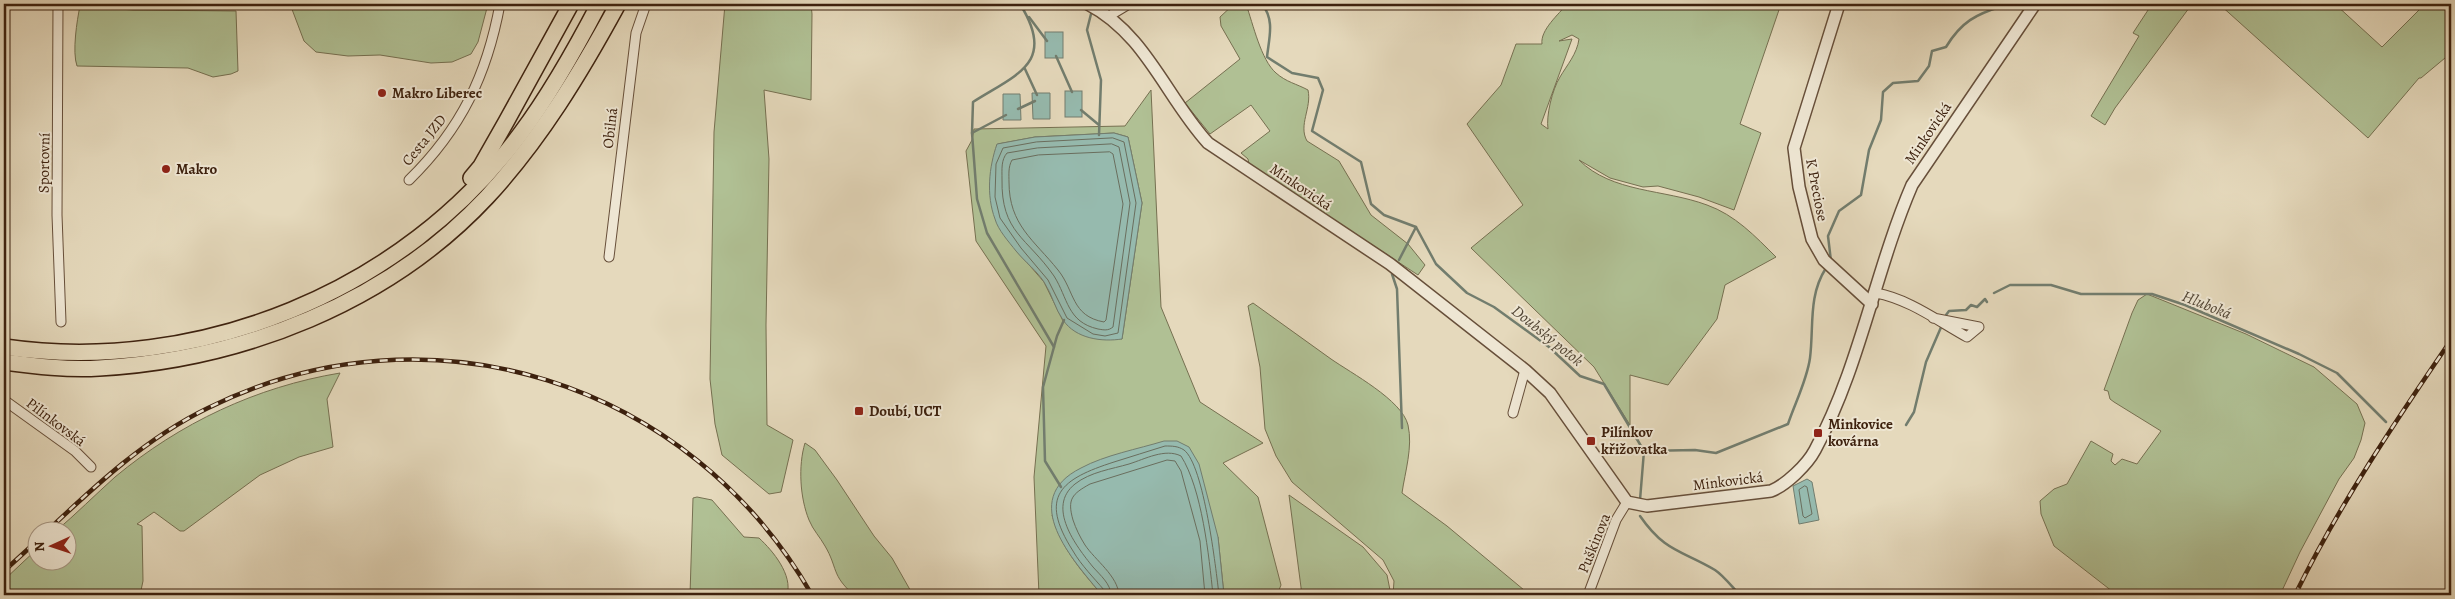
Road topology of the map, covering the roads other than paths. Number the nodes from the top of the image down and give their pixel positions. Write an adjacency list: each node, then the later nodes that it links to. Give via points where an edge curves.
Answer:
1 (58, 4): 17 (street, Sportovní, via 57,215)
2 (500, 4): 12 (street, Cesta JZD, via 490,50 476,88 447,137)
3 (571, 4): 13 (highway, via 480,166)
4 (600, 4): 13 (highway, via 521,134 476,186)
5 (618, 4): 19 (highway, via 574,81 533,142 486,198 422,254 355,298 310,320 193,357 98,368)
6 (646, 4): 14 (street, Obilná, via 636,33)
7 (1088, 4): 11 (street, Minkovická)
8 (1129, 4): 11 (street)
9 (1839, 4): 15 (street, K Preciose, via 1794,148 1799,187 1812,239 1833,269)
10 (2035, 4): 15 (street, Minkovická, via 1917,175)
11 (1109, 16): 20 (street, Minkovická, via 1146,53 1208,143 1390,264)
12 (409, 180)
13 (415, 240): 18 (highway, via 348,284 306,305 223,334 167,345 104,351 57,353)
14 (609, 257)
15 (1874, 299): 16 (street, via 1901,299); 24 (street, Minkovická, via 1861,340 1815,452 1779,488 1647,506)
16 (1933, 318)
17 (61, 322)
18 (4, 347)
19 (4, 362)
20 (1526, 370): 22 (street); 24 (street, Minkovická, via 1550,393)
21 (4, 400): 23 (street, Pilínkovská, via 75,451)
22 (1513, 413)
23 (91, 467)
24 (1627, 502): 25 (street, Puškinova, via 1616,520)
25 (1588, 595)

